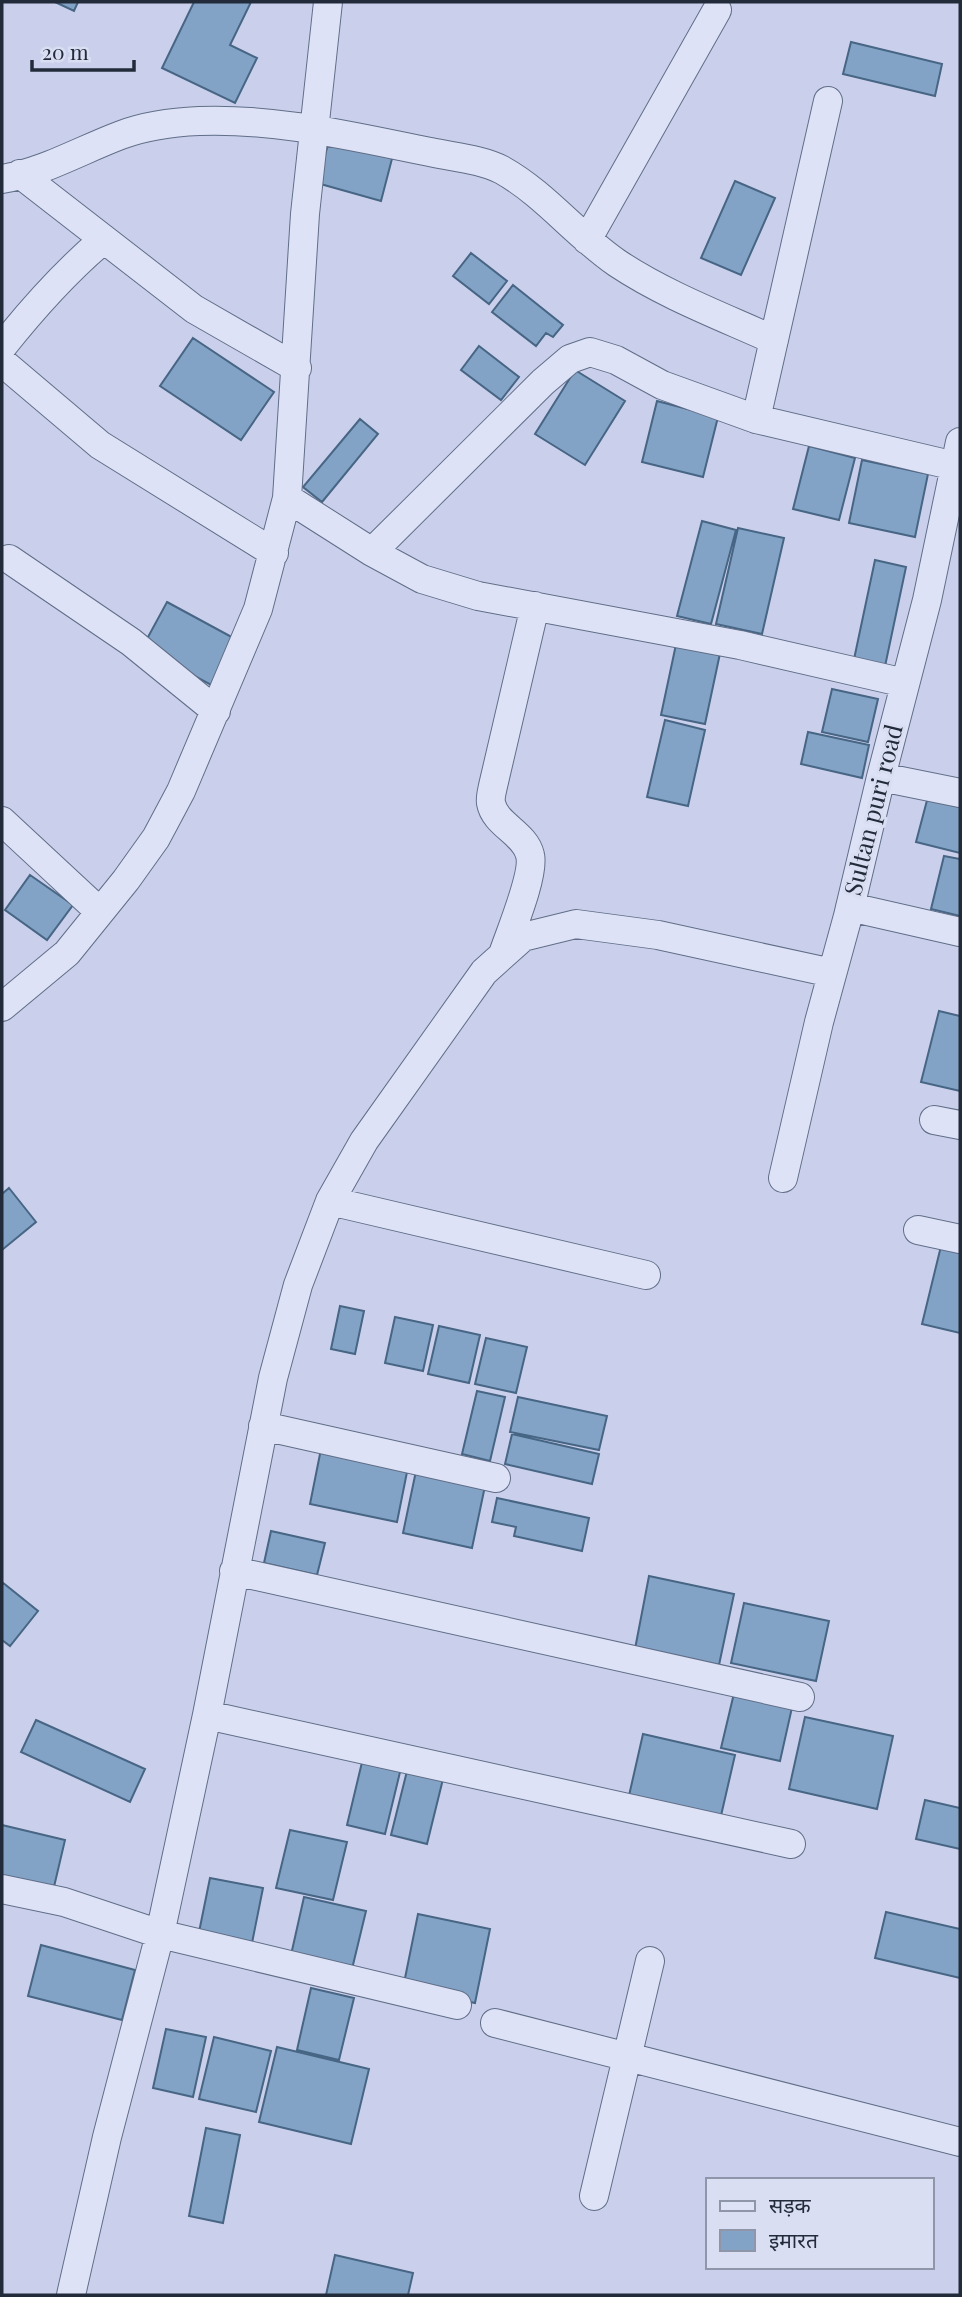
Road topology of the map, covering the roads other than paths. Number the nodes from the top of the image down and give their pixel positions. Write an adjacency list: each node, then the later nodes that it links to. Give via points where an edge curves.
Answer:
1 (328, 2): 4 (street)
2 (718, 10): 7 (street)
3 (828, 101): 8 (street)
4 (314, 128): 5 (street, via 199,121 159,126 122,135 43,169); 7 (street, via 499,168); 11 (street)
5 (11, 177): 6 (street)
6 (103, 240): 9 (street, via 54,285); 11 (street, via 194,309)
7 (587, 240): 8 (street, via 656,286)
8 (774, 340): 12 (street)
9 (2, 346)
10 (2, 362): 16 (street, via 100,445)
11 (297, 368): 14 (street)
12 (756, 419): 13 (street); 15 (street, via 662,385 616,359 590,352 570,359 543,382)
13 (958, 454): 19 (street, Sultan puri road)
14 (287, 498): 15 (street); 16 (street)
15 (372, 552): 18 (street, via 422,579 478,596)
16 (274, 553): 20 (street, via 258,609)
17 (9, 559): 20 (street, via 131,642)
18 (535, 606): 19 (street, via 740,645); 27 (street, via 491,803 530,853 531,870)
19 (905, 683): 21 (street, Sultan puri road)
20 (216, 711): 25 (street, via 156,838)
21 (881, 777): 22 (street); 24 (street, Sultan puri road)
22 (960, 793)
23 (2, 821): 25 (street)
24 (850, 907): 26 (street); 28 (street, Sultan puri road)
25 (100, 912): 29 (street, via 67,953)
26 (960, 932)
27 (503, 956): 28 (street, via 523,937 576,924 658,934); 31 (street, via 484,972 399,1088)
28 (832, 973): 30 (street, Sultan puri road)
29 (6, 997)
30 (783, 1178)
31 (330, 1201): 34 (street); 35 (street, via 298,1285)
32 (918, 1230): 33 (street)
33 (960, 1239)
34 (646, 1275)
35 (263, 1426): 36 (street); 37 (street)
36 (496, 1478)
37 (234, 1571): 38 (street); 39 (street)
38 (800, 1696)
39 (207, 1715): 40 (street); 42 (street)
40 (792, 1844)
41 (2, 1889): 42 (street, via 64,1902)
42 (160, 1934): 44 (street); 49 (street)
43 (650, 1961): 46 (street)
44 (457, 2006)
45 (495, 2023): 46 (street)
46 (629, 2058): 47 (street); 48 (street)
47 (960, 2142)
48 (594, 2196)
49 (71, 2295)

